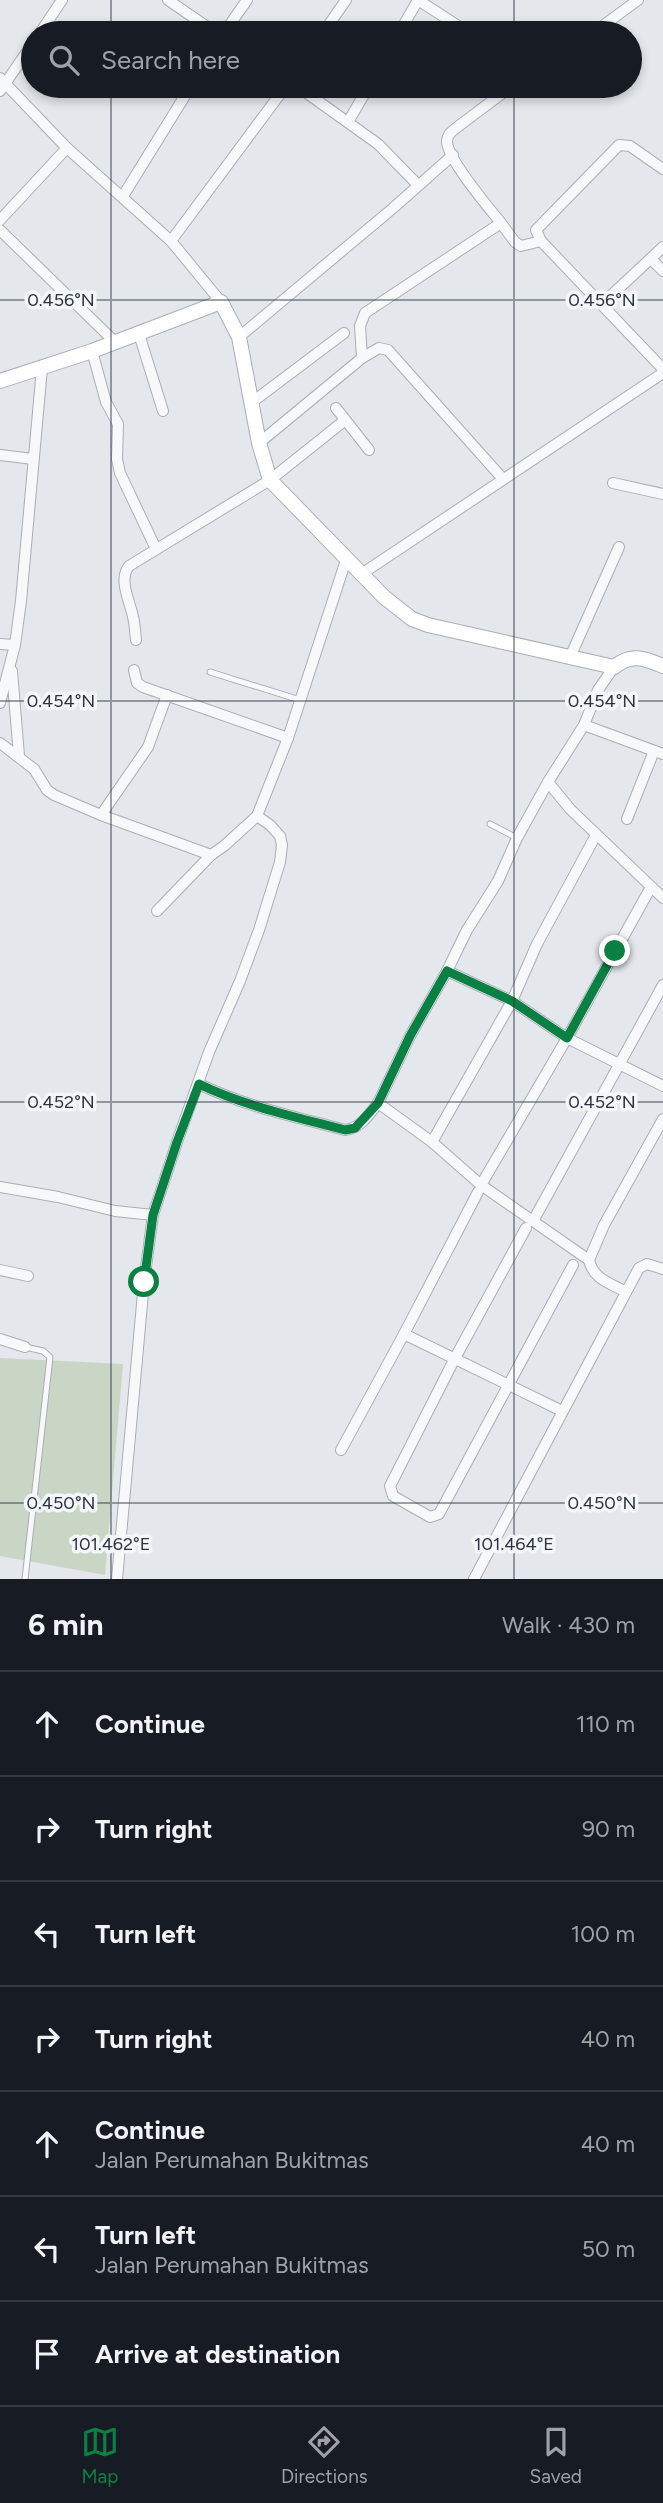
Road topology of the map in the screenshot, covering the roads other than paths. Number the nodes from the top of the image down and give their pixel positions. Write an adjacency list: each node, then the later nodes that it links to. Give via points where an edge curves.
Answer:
1 (62, 0): 7 (street)
2 (168, 0): 8 (street)
3 (247, 0): 9 (street)
4 (346, 0): 10 (street)
5 (418, 0): 11 (street); 12 (street)
6 (638, 0): 13 (street)
7 (48, 21)
8 (199, 21)
9 (232, 21)
10 (331, 21)
11 (406, 21)
12 (450, 21)
13 (609, 21)
14 (21, 59): 15 (street)
15 (2, 85): 22 (street)
16 (184, 98): 26 (street)
17 (277, 98): 30 (street)
18 (314, 98): 21 (street)
19 (362, 98): 21 (street)
20 (496, 98): 23 (street, via 449,134)
21 (348, 122): 25 (street, via 395,159)
22 (67, 148): 26 (street); 27 (street)
23 (453, 155): 25 (street); 28 (street)
24 (663, 169): 31 (street, via 630,146 619,145 537,227)
25 (418, 185): 39 (street)
26 (123, 196): 30 (street)
27 (0, 220)
28 (501, 223): 31 (street, via 521,246); 42 (street, via 365,313 360,326)
29 (0, 230): 40 (street)
30 (171, 241): 35 (street)
31 (541, 241): 36 (street)
32 (663, 247): 33 (street)
33 (652, 260): 34 (street); 36 (street)
34 (663, 271)
35 (221, 302): 38 (street); 39 (street)
36 (602, 304): 44 (street)
37 (344, 333): 46 (street)
38 (139, 334): 40 (street); 48 (street)
39 (239, 337): 46 (street)
40 (115, 342): 41 (street)
41 (92, 351): 43 (street); 59 (street, via 106,402 118,424 120,473)
42 (362, 358): 50 (street); 54 (street, via 379,348 388,349)
43 (42, 368): 45 (street); 53 (street)
44 (663, 371): 54 (street)
45 (2, 378)
46 (251, 404): 50 (street)
47 (336, 408): 49 (street)
48 (163, 411)
49 (345, 421): 51 (street); 55 (street)
50 (259, 443): 55 (street)
51 (369, 450)
52 (0, 455): 53 (street)
53 (33, 459): 64 (street)
54 (503, 479): 61 (street)
55 (270, 480): 59 (street); 60 (street)
56 (613, 483): 57 (street)
57 (663, 494)
58 (619, 547): 65 (street)
59 (156, 549): 62 (street, via 125,571)
60 (346, 557): 61 (street); 72 (street)
61 (360, 575): 65 (street, via 412,619)
62 (136, 640)
63 (0, 644): 64 (street)
64 (15, 645): 66 (street)
65 (571, 656): 68 (street)
66 (11, 662): 73 (street); 78 (street)
67 (663, 666): 68 (street, via 636,657)
68 (614, 667): 74 (street, via 598,690)
69 (134, 670): 71 (street, via 137,683)
70 (211, 672): 72 (lane)
71 (167, 695): 75 (street); 80 (street, via 148,747)
72 (300, 700): 75 (street)
73 (0, 703)
74 (584, 725): 77 (street); 79 (street)
75 (288, 738): 81 (street)
76 (0, 743): 78 (street)
77 (659, 753): 82 (street)
78 (19, 755): 80 (street, via 47,790)
79 (548, 782): 84 (street); 85 (street)
80 (102, 816): 86 (street)
81 (257, 816): 86 (street); 95 (street, via 279,836 280,862 259,930)
82 (627, 819)
83 (490, 824): 85 (lane)
84 (596, 835): 87 (street); 92 (street)
85 (517, 838): 90 (street)
86 (211, 855): 89 (street)
87 (651, 887): 88 (street); 93 (street)
88 (663, 898)
89 (157, 911)
90 (447, 971): 92 (street); 97 (street)
91 (663, 985): 94 (street)
92 (512, 1001): 93 (street); 99 (street)
93 (567, 1038): 94 (street); 101 (street)
94 (618, 1063): 96 (street); 103 (street)
95 (199, 1084): 97 (street, via 345,1130 360,1125); 102 (street)
96 (663, 1086)
97 (378, 1103): 99 (street)
98 (663, 1119): 104 (street)
99 (432, 1142): 101 (street)
100 (0, 1187): 102 (street)
101 (479, 1188): 103 (street); 110 (street)
102 (153, 1215): 118 (street)
103 (530, 1224): 104 (street); 113 (street)
104 (589, 1260): 109 (street, via 595,1275)
105 (573, 1265): 114 (street)
106 (663, 1269): 109 (street, via 641,1266)
107 (0, 1270): 108 (street)
108 (28, 1276)
109 (626, 1292): 115 (street)
110 (404, 1334): 113 (street); 116 (street)
111 (0, 1339): 112 (street)
112 (25, 1347): 117 (lane, via 50,1357)
113 (456, 1358): 114 (street); 114 (street, via 390,1486 393,1496 430,1517 439,1514)
114 (509, 1385): 115 (street)
115 (562, 1411): 119 (street)
116 (341, 1450)
117 (25, 1579)
118 (117, 1579)
119 (474, 1579)

